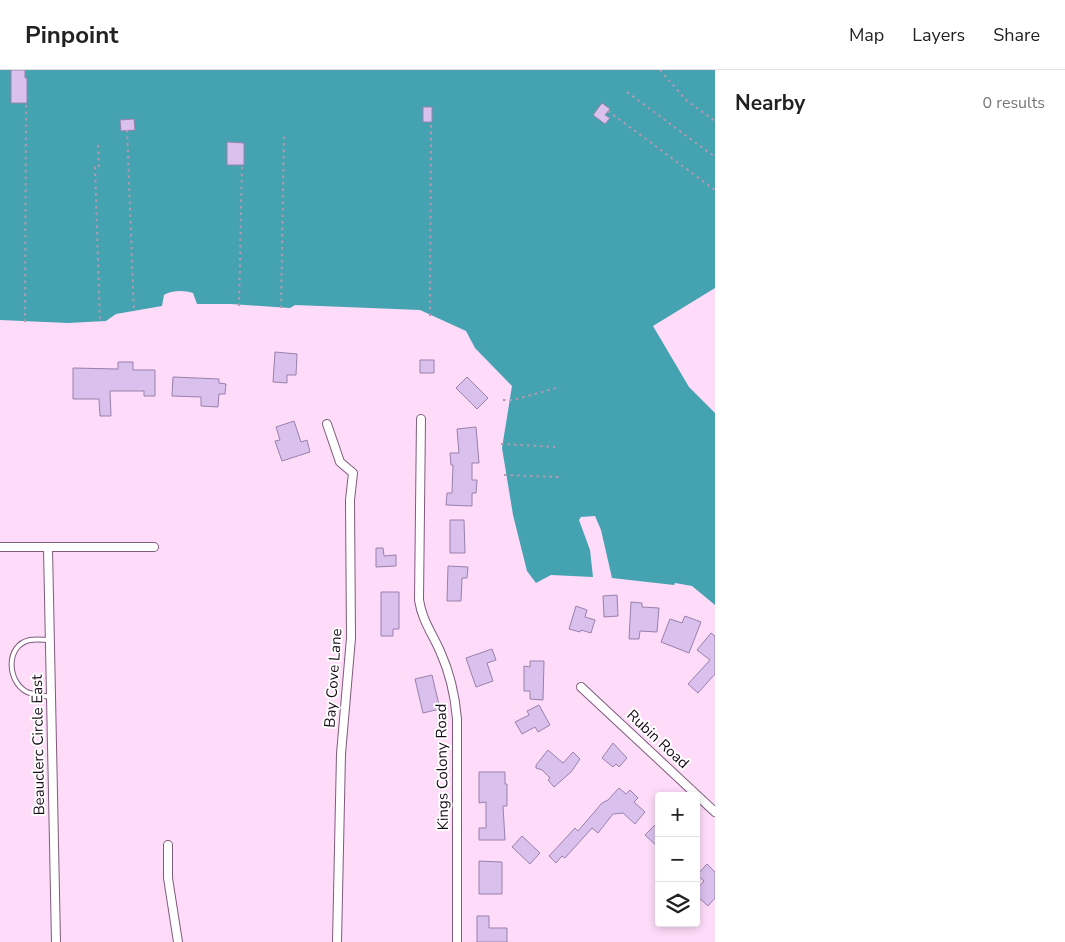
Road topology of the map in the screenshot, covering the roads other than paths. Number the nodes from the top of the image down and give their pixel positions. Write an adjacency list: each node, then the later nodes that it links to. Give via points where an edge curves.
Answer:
1 (421, 419): 14 (street, Kings Colony Road, via 419,600 422,616 441,652 453,685 458,720)
2 (327, 424): 13 (street, Bay Cove Lane, via 340,462 353,473 350,500 351,638 341,754)
3 (154, 547): 5 (street)
4 (0, 548): 5 (street)
5 (48, 548): 6 (street, Beauclerc Circle East)
6 (50, 640): 8 (street, Beauclerc Circle East); 8 (lane, via 29,640 21,645 15,650 11,671 19,686 28,692)
7 (581, 687): 9 (street, Rubin Road)
8 (50, 697): 11 (street, Beauclerc Circle East)
9 (715, 812)
10 (168, 845): 12 (street, via 168,878)
11 (56, 942)
12 (178, 942)
13 (337, 942)
14 (457, 942)

